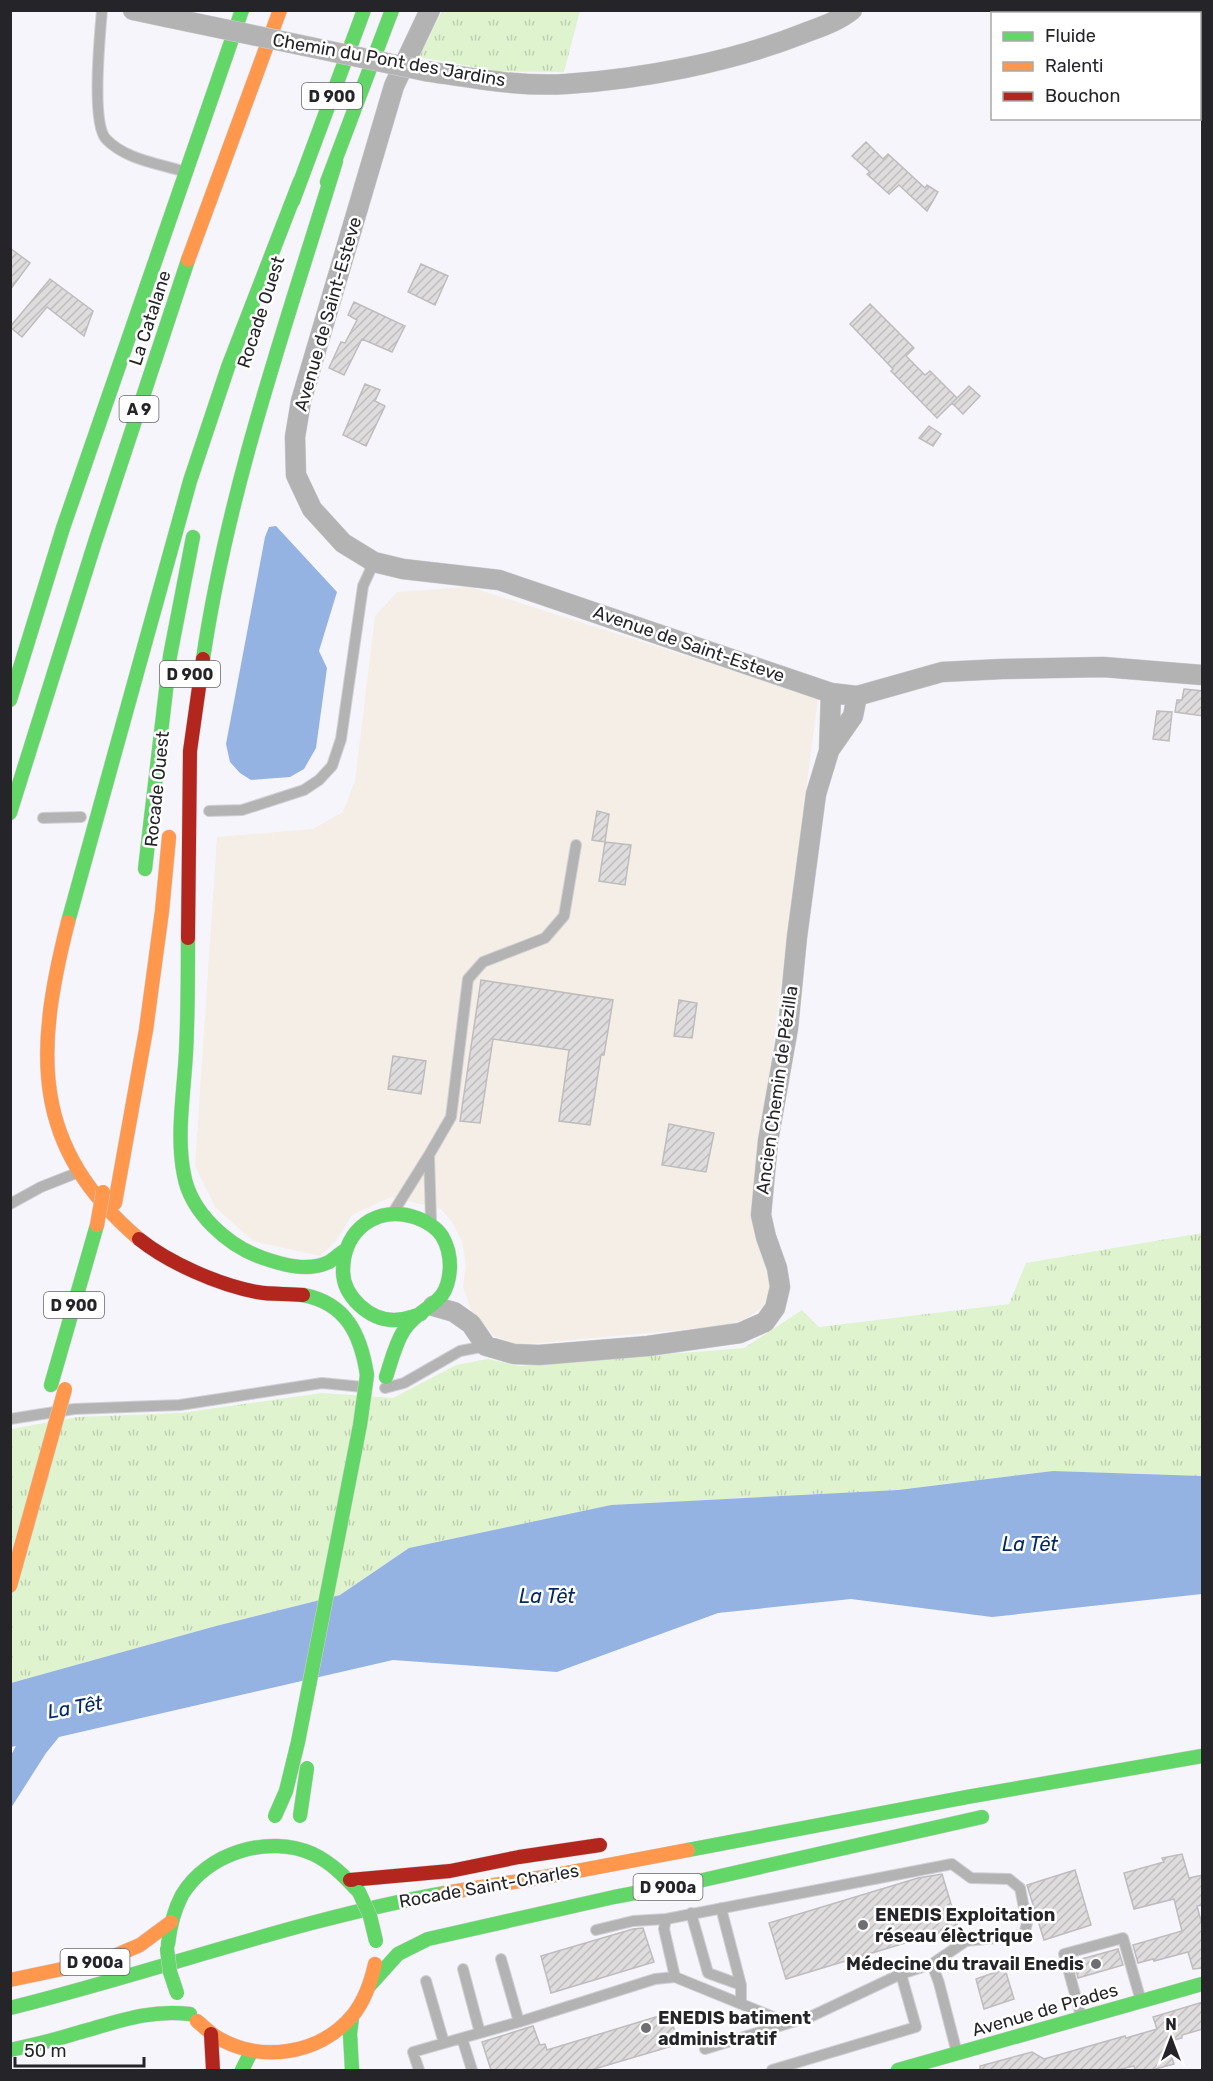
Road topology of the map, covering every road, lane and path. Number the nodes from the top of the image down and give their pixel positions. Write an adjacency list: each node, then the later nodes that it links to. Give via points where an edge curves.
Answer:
1 (102, 10): 10 (lane, via 97,67 104,138 127,155)
2 (133, 10): 8 (street, Chemin du Pont des Jardins, bridge, via 425,70 506,82 565,84 634,76 721,59 770,46 841,19)
3 (242, 10): 10 (main road, La Catalane / A 9)
4 (280, 10): 22 (main road, La Catalane / A 9, via 182,277)
5 (364, 10): 11 (main road, Rocade Ouest / D 900)
6 (392, 10): 9 (main road, Rocade Ouest / D 900)
7 (430, 10): 14 (street, Avenue de Saint-Esteve, via 394,86 301,401 295,436 296,475 312,510 343,543)
8 (852, 10)
9 (336, 161): 20 (main road, Rocade Ouest / D 900, via 301,244 251,405 201,611); 35 (main road, via 231,513 205,646 190,751 187,1035 181,1145 184,1177 191,1195 207,1221 228,1241 254,1256 308,1267 329,1262)
10 (185, 172): 18 (main road, La Catalane / A 9, via 63,528)
11 (300, 181): 12 (main road, Rocade Ouest / D 900); 29 (main road, via 190,478 56,974 48,1036 48,1085 57,1126)
12 (224, 422)
13 (195, 528): 27 (main road, Rocade Ouest / D 900, via 170,656)
14 (374, 562): 16 (street, Avenue de Saint-Esteve, via 499,580); 21 (lane, via 363,586 341,739 332,766 304,790 242,810)
15 (1203, 675): 17 (street, via 1103,667 942,672)
16 (831, 693): 17 (street, Avenue de Saint-Esteve); 19 (street, Ancien Chemin de Pézilla)
17 (857, 696): 19 (street, Ancien Chemin de Pézilla, via 853,716)
18 (10, 700)
19 (829, 751): 40 (street, Ancien Chemin de Pézilla, via 816,794 788,1028 768,1141 761,1215 780,1287 775,1308 765,1322 740,1333 648,1346 539,1355 514,1354)
20 (175, 774)
21 (210, 811)
22 (10, 813)
23 (81, 817): 24 (lane)
24 (43, 818)
25 (171, 819): 34 (main road, Rocade Ouest, via 146,1030)
26 (576, 845): 28 (lane, via 564,915 545,938 483,962 468,979 451,1117)
27 (144, 885)
28 (429, 1155): 32 (lane); 33 (lane)
29 (77, 1173): 31 (lane); 36 (main road, via 117,1220 152,1250)
30 (104, 1187): 42 (main road, D 900, bridge)
31 (10, 1204)
32 (394, 1211): 33 (main road, via 414,1214); 35 (main road, via 368,1219)
33 (431, 1223): 39 (main road, via 445,1239 451,1259 443,1294)
34 (109, 1235)
35 (344, 1251): 38 (main road)
36 (195, 1270): 37 (main road, via 256,1284); 41 (main road, via 253,1292 310,1296 336,1309 354,1326 364,1349)
37 (315, 1285)
38 (346, 1292): 39 (main road, via 369,1312 386,1319 404,1320); 41 (main road, via 371,1330)
39 (427, 1310): 40 (street, via 454,1312 471,1324); 43 (main road, via 404,1330)
40 (486, 1346): 44 (lane, via 460,1351 389,1388 322,1383 180,1405 74,1408)
41 (367, 1375): 52 (main road, bridge, via 298,1742 286,1791 270,1826)
42 (61, 1384): 46 (main road, D 900, via 37,1437); 47 (main road, D 900, bridge)
43 (379, 1399)
44 (10, 1419)
45 (372, 1434): 53 (main road, bridge, via 300,1816)
46 (10, 1535)
47 (10, 1586)
48 (1203, 1756): 49 (main road, D 900a)
49 (980, 1794): 50 (main road, D 900a); 77 (main road, Rocade Saint-Charles / D 900a, via 554,1876 413,1899)
50 (745, 1825)
51 (612, 1844): 55 (main road, via 450,1871)
52 (254, 1847): 53 (main road, via 276,1845); 59 (main road, via 226,1856 201,1873 183,1895)
53 (320, 1857): 55 (main road)
54 (699, 1867): 72 (main road, D 900a, via 987,1816 428,1939 398,1954)
55 (351, 1880): 72 (main road, bridge, via 374,1924 376,1964)
56 (721, 1908): 57 (lane); 64 (lane, via 952,1864 971,1878 1009,1879 1020,1888 1027,1923 1024,1935 966,1941); 73 (lane)
57 (691, 1913): 58 (lane); 73 (lane, via 708,1972)
58 (666, 1919): 62 (lane, via 633,1921); 67 (lane, via 664,1929)
59 (171, 1922): 69 (main road, D 900a, via 140,1945 105,1960); 78 (main road, bridge, via 170,1972)
60 (384, 1924): 61 (main road, Rocade Saint-Charles)
61 (363, 1929)
62 (596, 1930)
63 (501, 1959): 81 (lane)
64 (932, 1964): 66 (lane); 91 (lane)
65 (463, 1969): 83 (lane)
66 (901, 1974): 82 (lane, via 812,2016); 98 (lane, via 916,2027)
67 (675, 1977): 76 (lane); 81 (lane, via 656,1979)
68 (190, 1978): 74 (main road)
69 (10, 1980)
70 (426, 1982): 86 (lane)
71 (1203, 1984): 75 (main road, Avenue de Prades)
72 (370, 1985): 79 (main road)
73 (741, 1985): 76 (lane)
74 (158, 1986)
75 (1142, 2001): 80 (main road, Avenue de Prades); 80 (lane, via 1123,1938 1064,1954)
76 (741, 2004): 82 (lane)
77 (10, 2008)
78 (190, 2014): 84 (main road); 88 (main road, via 145,2013)
79 (352, 2017): 90 (main road, via 334,2034); 95 (main road)
80 (1081, 2018): 91 (main road, Avenue de Prades)
81 (519, 2022): 83 (lane)
82 (788, 2023): 87 (lane)
83 (480, 2033): 85 (lane)
84 (211, 2034): 89 (main road); 93 (main road)
85 (462, 2038): 86 (lane); 97 (lane)
86 (444, 2043): 96 (lane, via 413,2052)
87 (705, 2049)
88 (10, 2050)
89 (251, 2052): 90 (main road); 94 (main road)
90 (289, 2052): 92 (main road)
91 (957, 2053): 99 (main road, Avenue de Prades)
92 (304, 2064)
93 (213, 2070)
94 (242, 2070)
95 (351, 2070)
96 (419, 2070)
97 (472, 2070)
98 (772, 2070)
99 (898, 2070)

